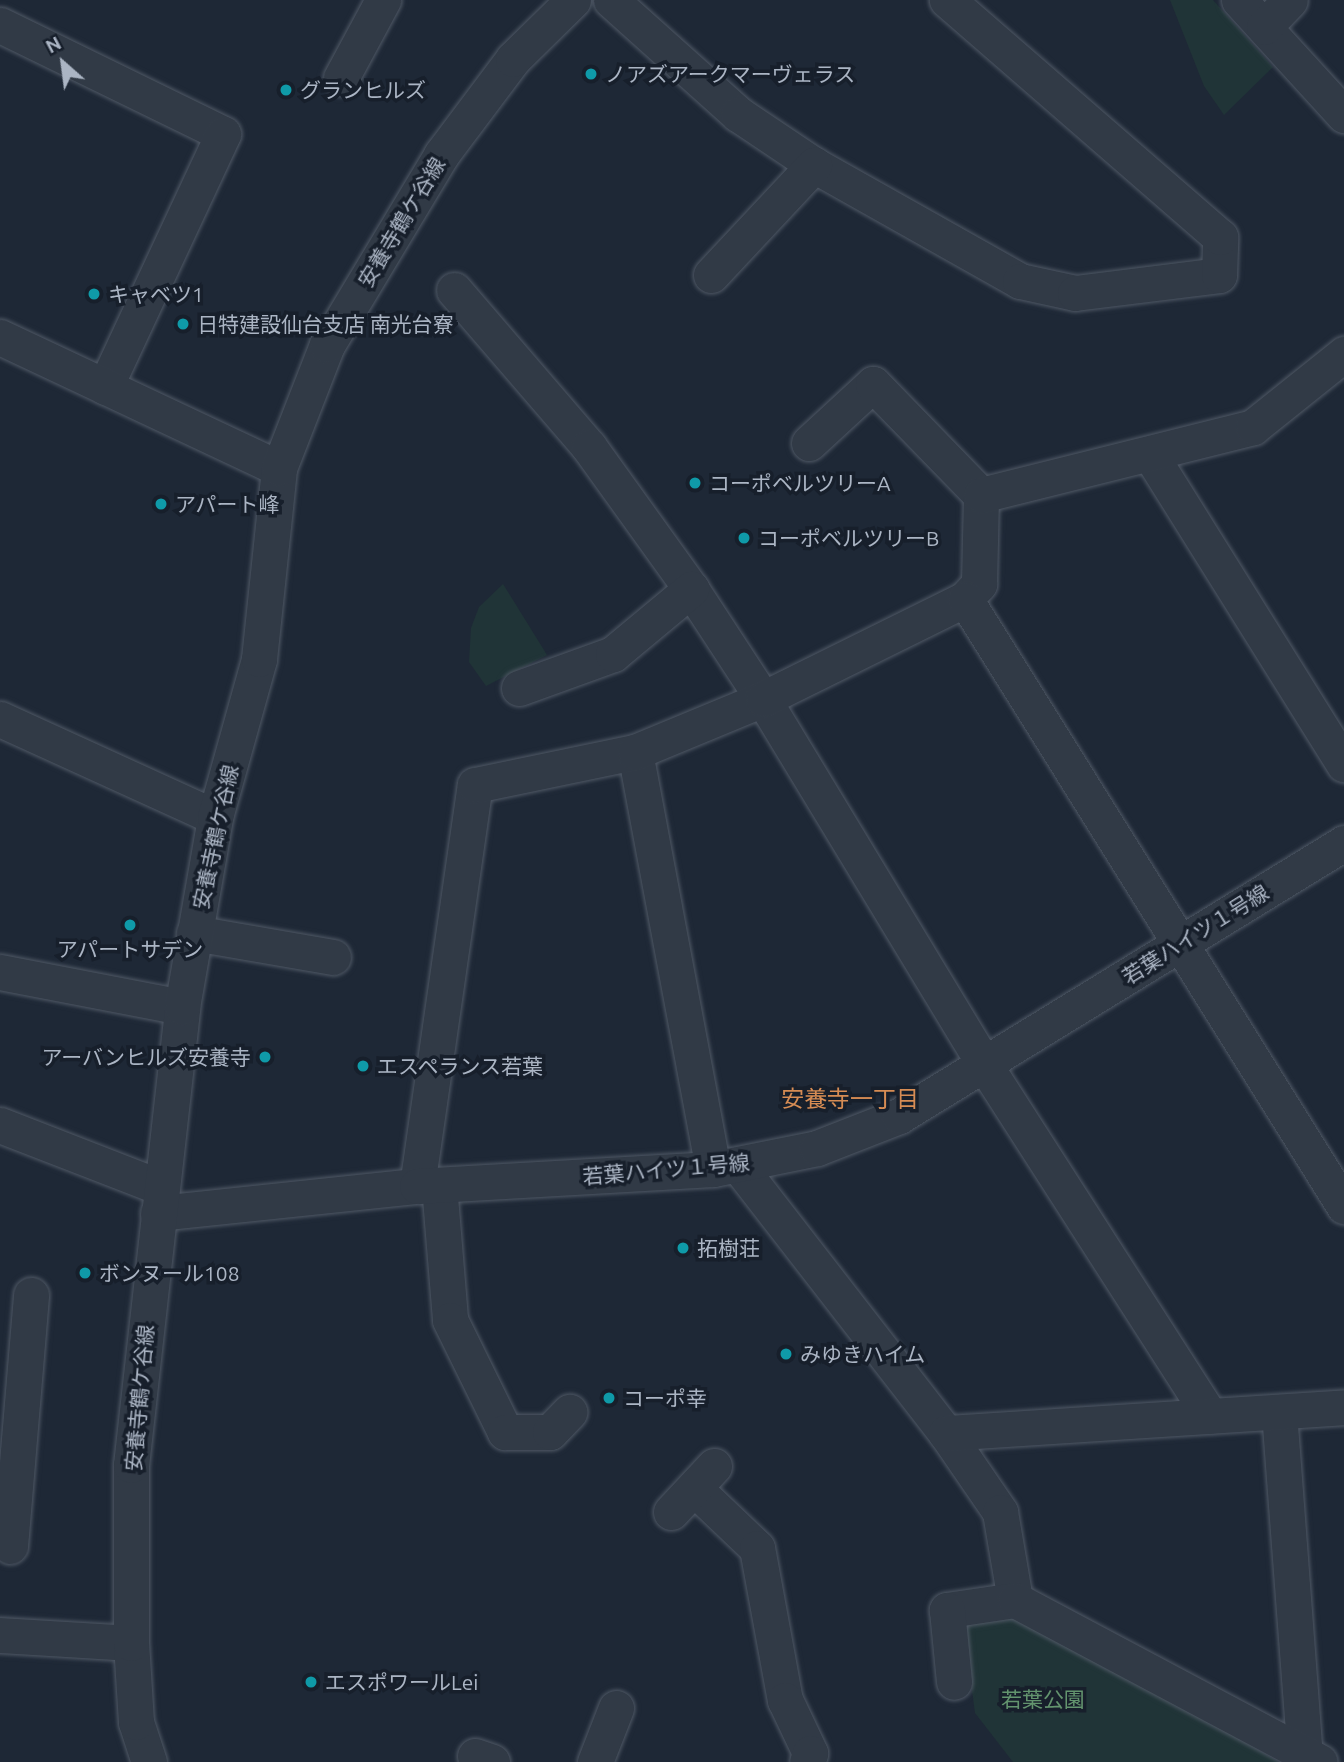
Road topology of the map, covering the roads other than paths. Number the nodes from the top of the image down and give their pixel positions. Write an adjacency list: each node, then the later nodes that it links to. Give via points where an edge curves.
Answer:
1 (383, 0): 9 (street)
2 (573, 0): 20 (street, 安養寺鶴ケ谷線, via 513,59 441,155 327,345)
3 (611, 0): 11 (street, via 738,114)
4 (947, 0): 11 (street, via 1220,237 1219,275 1075,293 1020,281)
5 (1239, 0): 8 (street)
6 (1290, 0): 8 (street)
7 (0, 25): 17 (street, via 223,134)
8 (1264, 26): 10 (street)
9 (341, 78)
10 (1344, 115)
11 (814, 164): 12 (street)
12 (711, 275)
13 (454, 290): 22 (street, via 589,447)
14 (0, 337): 17 (street)
15 (1344, 354): 19 (street, via 1253,427)
16 (903, 383): 21 (street)
17 (105, 387): 20 (street)
18 (809, 443): 21 (street, via 873,384)
19 (1150, 454): 21 (street); 28 (street)
20 (279, 468): 29 (street, 安養寺鶴ケ谷線, via 259,659)
21 (994, 492): 23 (street, via 979,584)
22 (691, 589): 24 (street, via 613,654); 25 (street)
23 (965, 599): 25 (street); 32 (street)
24 (519, 688)
25 (763, 699): 27 (street); 36 (street)
26 (0, 719): 29 (street)
27 (635, 752): 38 (street); 39 (street, via 475,785)
28 (1344, 764)
29 (215, 817): 31 (street, 安養寺鶴ケ谷線)
30 (1344, 843): 32 (street, 若葉ハイツ１号線)
31 (194, 933): 33 (street); 35 (street, 安養寺鶴ケ谷線)
32 (1180, 944): 36 (street, 若葉ハイツ１号線); 41 (street)
33 (333, 957)
34 (0, 972): 35 (street)
35 (182, 1007): 40 (street, 安養寺鶴ケ谷線)
36 (984, 1064): 38 (street, 若葉ハイツ１号線, via 899,1116 817,1147); 47 (street)
37 (0, 1125): 40 (street)
38 (725, 1167): 39 (street, 若葉ハイツ１号線); 48 (street)
39 (428, 1186): 40 (street, 若葉ハイツ１号線); 45 (street, via 450,1320 505,1432 551,1432)
40 (159, 1200): 53 (street, 安養寺鶴ケ谷線, via 131,1465)
41 (1344, 1206)
42 (31, 1295): 44 (street)
43 (1344, 1407): 46 (street)
44 (10, 1411): 50 (street)
45 (569, 1412)
46 (1279, 1412): 47 (street); 56 (street)
47 (1210, 1416): 48 (street)
48 (946, 1433): 51 (street, via 1000,1512)
49 (693, 1489): 59 (street, via 757,1548 785,1700 810,1753)
50 (10, 1546)
51 (1014, 1600): 54 (street, via 947,1610); 56 (street)
52 (0, 1634): 53 (street)
53 (131, 1643): 57 (street, 安養寺鶴ケ谷線, via 136,1722)
54 (954, 1682)
55 (616, 1708): 58 (street)
56 (1312, 1758)
57 (149, 1762)
58 (595, 1762)
59 (807, 1762)

